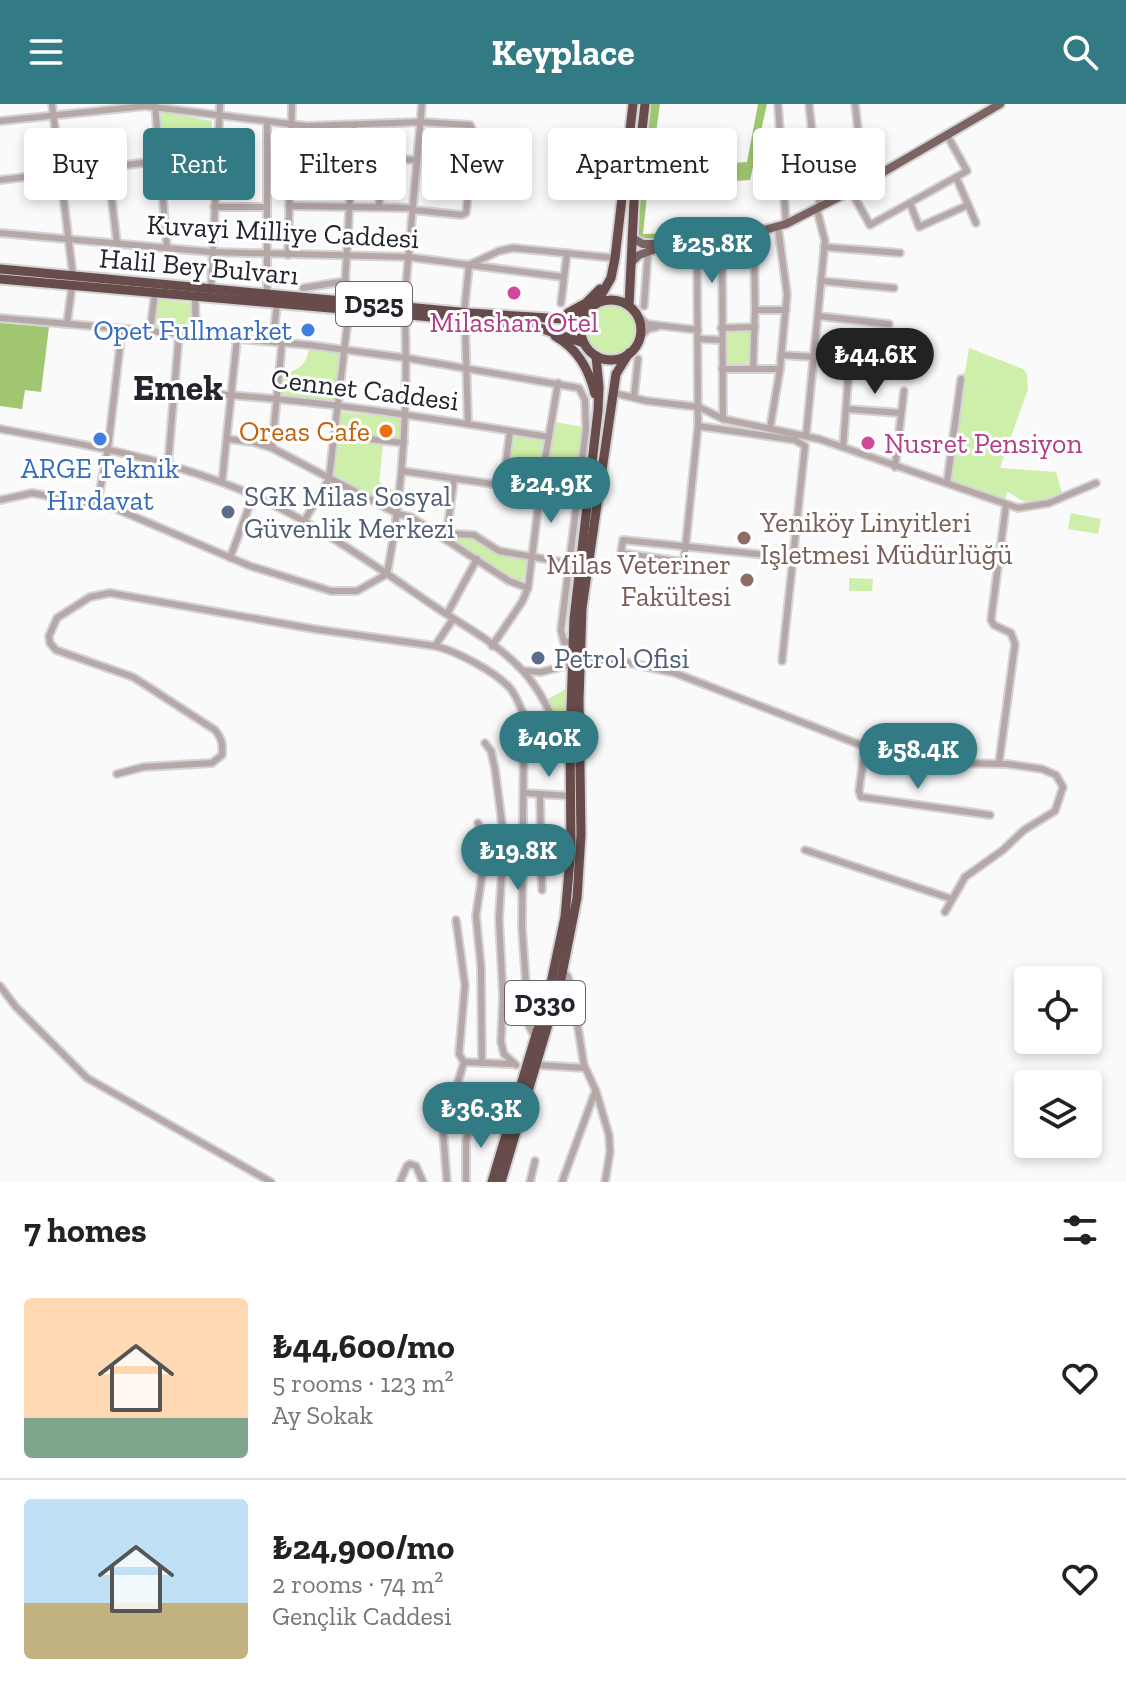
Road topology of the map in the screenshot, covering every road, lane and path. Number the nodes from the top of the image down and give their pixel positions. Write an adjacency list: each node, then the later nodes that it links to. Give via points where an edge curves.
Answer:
1 (52, 104): 13 (street)
2 (220, 104): 12 (street)
3 (292, 104): 17 (street)
4 (422, 104): 16 (street)
5 (633, 104): 71 (highway)
6 (645, 104): 55 (highway)
7 (778, 104): 22 (street)
8 (809, 104): 23 (street)
9 (855, 104): 24 (street)
10 (1000, 104): 25 (main road)
11 (155, 105): 12 (street); 13 (street); 20 (street)
12 (219, 115): 15 (street); 21 (street)
13 (54, 116): 14 (street); 19 (street)
14 (0, 121)
15 (267, 122): 17 (street); 46 (street)
16 (421, 122): 18 (street); 27 (street); 49 (street, via 473,128 467,211 461,215)
17 (292, 125): 18 (street); 44 (street)
18 (354, 126)
19 (55, 128)
20 (157, 128)
21 (218, 128)
22 (779, 128)
23 (811, 128)
24 (858, 128)
25 (947, 135): 28 (main road); 30 (street, via 967,171)
26 (406, 159): 27 (street)
27 (417, 160): 49 (street)
28 (885, 172)
29 (24, 177): 31 (street)
30 (956, 177): 42 (street); 43 (street)
31 (0, 180)
32 (64, 200): 56 (street)
33 (112, 200): 59 (street)
34 (163, 200): 62 (street)
35 (214, 200): 45 (street)
36 (350, 200): 47 (street)
37 (379, 200): 48 (street)
38 (781, 200): 52 (street)
39 (818, 200): 50 (street)
40 (835, 200): 50 (main road)
41 (856, 200): 42 (street, via 870,225)
42 (910, 203): 43 (street, via 919,227)
43 (968, 205): 51 (street)
44 (289, 206): 47 (street); 68 (street)
45 (214, 207): 46 (street); 64 (street)
46 (267, 207): 67 (street)
47 (350, 207): 48 (street); 69 (street)
48 (379, 207): 49 (street)
49 (413, 209): 70 (street)
50 (819, 209): 52 (main road); 61 (street)
51 (976, 223)
52 (782, 225): 54 (main road); 93 (street)
53 (0, 233): 56 (street, Kuvayi Milliye Caddesi)
54 (754, 234): 57 (main road); 92 (street)
55 (632, 235): 60 (main road, via 643,244); 72 (highway)
56 (69, 239): 59 (street, Kuvayi Milliye Caddesi); 77 (street)
57 (722, 239): 58 (main road); 103 (street)
58 (697, 242): 60 (main road); 105 (street)
59 (117, 244): 62 (street, Kuvayi Milliye Caddesi)
60 (673, 244): 63 (main road)
61 (824, 247): 66 (street); 79 (street)
62 (167, 248): 64 (street, Kuvayi Milliye Caddesi)
63 (648, 251): 72 (main road); 89 (street)
64 (211, 252): 67 (street, Kuvayi Milliye Caddesi); 82 (street)
65 (567, 253): 71 (street); 73 (street, via 509,248); 75 (street)
66 (900, 253)
67 (267, 254): 68 (street, Kuvayi Milliye Caddesi); 84 (street)
68 (288, 255): 69 (street, Kuvayi Milliye Caddesi)
69 (347, 256): 70 (street, Kuvayi Milliye Caddesi); 78 (street)
70 (408, 257): 73 (street, Kuvayi Milliye Caddesi); 94 (street)
71 (615, 258): 90 (highway, via 611,278); 98 (highway, via 604,284 586,303)
72 (631, 263): 91 (highway)
73 (469, 265): 75 (street, Kuvayi Milliye Caddesi); 96 (street)
74 (0, 269): 77 (highway, Halil Bey Bulvarı / D525)
75 (563, 277): 86 (street)
76 (0, 279): 77 (highway, Halil Bey Bulvarı / D525)
77 (72, 281): 82 (highway, Halil Bey Bulvarı / D525); 83 (highway, Halil Bey Bulvarı / D525); 99 (street)
78 (346, 281): 80 (street, Halil Bey Bulvarı); 88 (street)
79 (821, 281): 81 (street); 95 (street)
80 (303, 288)
81 (894, 288)
82 (211, 289): 84 (highway, Halil Bey Bulvarı / D525)
83 (155, 293): 85 (highway, Halil Bey Bulvarı / D525); 106 (street)
84 (267, 294): 88 (highway, Halil Bey Bulvarı / D525)
85 (195, 297): 87 (highway, Halil Bey Bulvarı / D525); 108 (street)
86 (561, 303)
87 (277, 304): 88 (highway, Halil Bey Bulvarı / D525); 113 (street, via 273,340)
88 (347, 306): 94 (highway, Halil Bey Bulvarı / D525); 115 (street)
89 (644, 306)
90 (593, 307): 91 (highway, via 613,300); 98 (highway, D525, via 575,317); 114 (highway, via 581,325)
91 (632, 310): 101 (street, via 647,324); 110 (highway)
92 (755, 310): 93 (street); 102 (street)
93 (786, 310): 117 (street)
94 (405, 311): 96 (highway, Halil Bey Bulvarı / D525); 121 (street)
95 (818, 316): 100 (street); 116 (street)
96 (465, 317): 98 (highway, Halil Bey Bulvarı / D525); 123 (street)
97 (0, 318): 99 (street)
98 (535, 322): 114 (highway, D525); 138 (highway, via 580,357)
99 (67, 324): 104 (street)
100 (889, 324)
101 (661, 327): 105 (street); 110 (street, via 648,329)
102 (755, 327): 103 (street); 125 (street)
103 (721, 328): 112 (street)
104 (122, 329): 106 (street); 153 (street)
105 (698, 330): 111 (street)
106 (150, 331): 107 (street)
107 (179, 334): 108 (street); 130 (street)
108 (196, 335): 109 (street)
109 (237, 339): 113 (street); 132 (street)
110 (639, 339): 120 (highway)
111 (699, 339): 112 (street); 136 (street)
112 (721, 340): 124 (street)
113 (282, 343): 115 (street); 134 (street)
114 (584, 343): 119 (highway)
115 (344, 350): 121 (street); 135 (street)
116 (815, 354): 117 (street); 118 (street); 148 (street)
117 (781, 355): 126 (street)
118 (850, 355): 122 (street); 137 (street)
119 (596, 356): 120 (highway); 138 (highway)
120 (634, 356): 133 (street); 138 (highway, D330, via 616,374)
121 (406, 358): 123 (street); 140 (street)
122 (886, 358)
123 (466, 368): 128 (street); 142 (street)
124 (722, 369): 125 (street); 141 (street)
125 (753, 369): 126 (street)
126 (780, 369): 144 (street)
127 (961, 379): 161 (street)
128 (558, 383): 149 (street); 166 (street, via 579,388 585,400)
129 (904, 391): 139 (street)
130 (174, 392): 132 (street, Cennet Caddesi); 155 (street)
131 (618, 394): 133 (street)
132 (231, 395): 134 (street, Cennet Caddesi); 150 (street)
133 (634, 397): 136 (street)
134 (276, 400): 135 (street, Cennet Caddesi); 154 (street)
135 (338, 406): 140 (street, Cennet Caddesi); 147 (street)
136 (699, 407): 141 (street); 143 (street)
137 (846, 409): 139 (street); 152 (street)
138 (603, 410): 182 (highway, D330); 185 (highway, D330)
139 (901, 413): 156 (street)
140 (407, 414): 142 (street, Cennet Caddesi); 151 (street)
141 (723, 419): 144 (street)
142 (468, 424): 146 (street, Cennet Caddesi)
143 (698, 426): 173 (street); 176 (street, via 804,444)
144 (770, 428): 148 (street)
145 (0, 429): 153 (street)
146 (510, 431): 149 (street, Cennet Caddesi); 163 (street)
147 (334, 435): 151 (street); 158 (street)
148 (806, 436): 152 (street)
149 (549, 437): 164 (street)
150 (227, 439): 154 (street); 160 (street)
151 (404, 443): 157 (street)
152 (843, 447): 156 (street)
153 (108, 448): 155 (street); 168 (street)
154 (272, 448): 158 (street)
155 (168, 464): 160 (street)
156 (895, 467): 161 (street)
157 (402, 471): 159 (street); 170 (street)
158 (329, 479): 170 (street); 171 (street)
159 (454, 479): 163 (street); 172 (street)
160 (222, 482): 165 (street)
161 (947, 483): 169 (street)
162 (1096, 483): 169 (street, via 1049,503)
163 (503, 486): 164 (street)
164 (540, 491): 166 (street); 174 (street)
165 (253, 496): 171 (street); 175 (street)
166 (577, 496): 178 (street)
167 (0, 500): 168 (street, via 32,493)
168 (97, 505): 175 (street, via 133,515)
169 (1006, 505): 191 (street, via 991,620 1011,633 1015,644)
170 (398, 514): 172 (street); 179 (street)
171 (303, 523): 179 (street)
172 (446, 540): 174 (street, via 456,534 474,535 496,550); 177 (street)
173 (685, 546): 173 (street, via 683,566 621,553 623,540); 176 (street)
174 (532, 557): 178 (street); 180 (street)
175 (230, 558): 179 (street, via 343,593)
176 (794, 558): 186 (street)
177 (477, 559): 180 (street); 181 (street)
178 (568, 563): 182 (street, via 561,635 564,642)
179 (387, 574): 181 (street)
180 (528, 588): 184 (street)
181 (450, 616): 183 (street); 184 (street)
182 (573, 641): 185 (highway, D330)
183 (435, 646): 192 (street, via 134,596 90,597 57,618 49,636 56,650 133,677 222,739 222,755 212,763 157,765); 193 (street, via 509,687 524,720)
184 (492, 646): 187 (street)
185 (576, 661): 187 (street, via 541,672); 188 (highway, D330); 190 (street, via 634,664 675,673); 203 (highway, D330, via 580,855)
186 (782, 661)
187 (524, 671): 188 (street, via 560,736)
188 (570, 739): 195 (highway, D330)
189 (485, 743): 208 (street, via 495,769 504,839 501,1042 504,1054)
190 (865, 747): 191 (street, via 918,759); 196 (street, via 861,797)
191 (999, 763): 200 (street, via 1056,775 1063,787 1059,801 1051,814 965,877)
192 (117, 774)
193 (524, 793): 194 (street); 205 (street, via 522,928 529,1026)
194 (540, 794): 195 (street); 199 (street)
195 (571, 796): 205 (highway, D330, via 565,917)
196 (990, 815)
197 (478, 823): 207 (street, via 484,861 476,916)
198 (805, 850): 200 (street)
199 (542, 890)
200 (952, 899): 201 (street)
201 (945, 912)
202 (456, 920): 206 (street, via 465,985 459,1054)
203 (563, 971): 209 (highway, D330); 210 (street, via 572,991)
204 (0, 986): 215 (street, via 87,1078)
205 (535, 1037): 211 (highway, D330)
206 (464, 1062): 207 (street); 218 (street, via 443,1131)
207 (482, 1063): 208 (street)
208 (516, 1065): 211 (street)
209 (536, 1065): 210 (street); 221 (highway, D330)
210 (585, 1068): 212 (street)
211 (526, 1069): 220 (highway, D330)
212 (596, 1091): 223 (street); 224 (street, via 610,1144)
213 (474, 1111): 219 (street, via 466,1140)
214 (535, 1161): 222 (street)
215 (271, 1182)
216 (400, 1182): 217 (street, via 410,1164)
217 (423, 1182)
218 (447, 1182)
219 (466, 1182)
220 (492, 1182)
221 (501, 1182)
222 (530, 1182)
223 (562, 1182)
224 (605, 1182)

